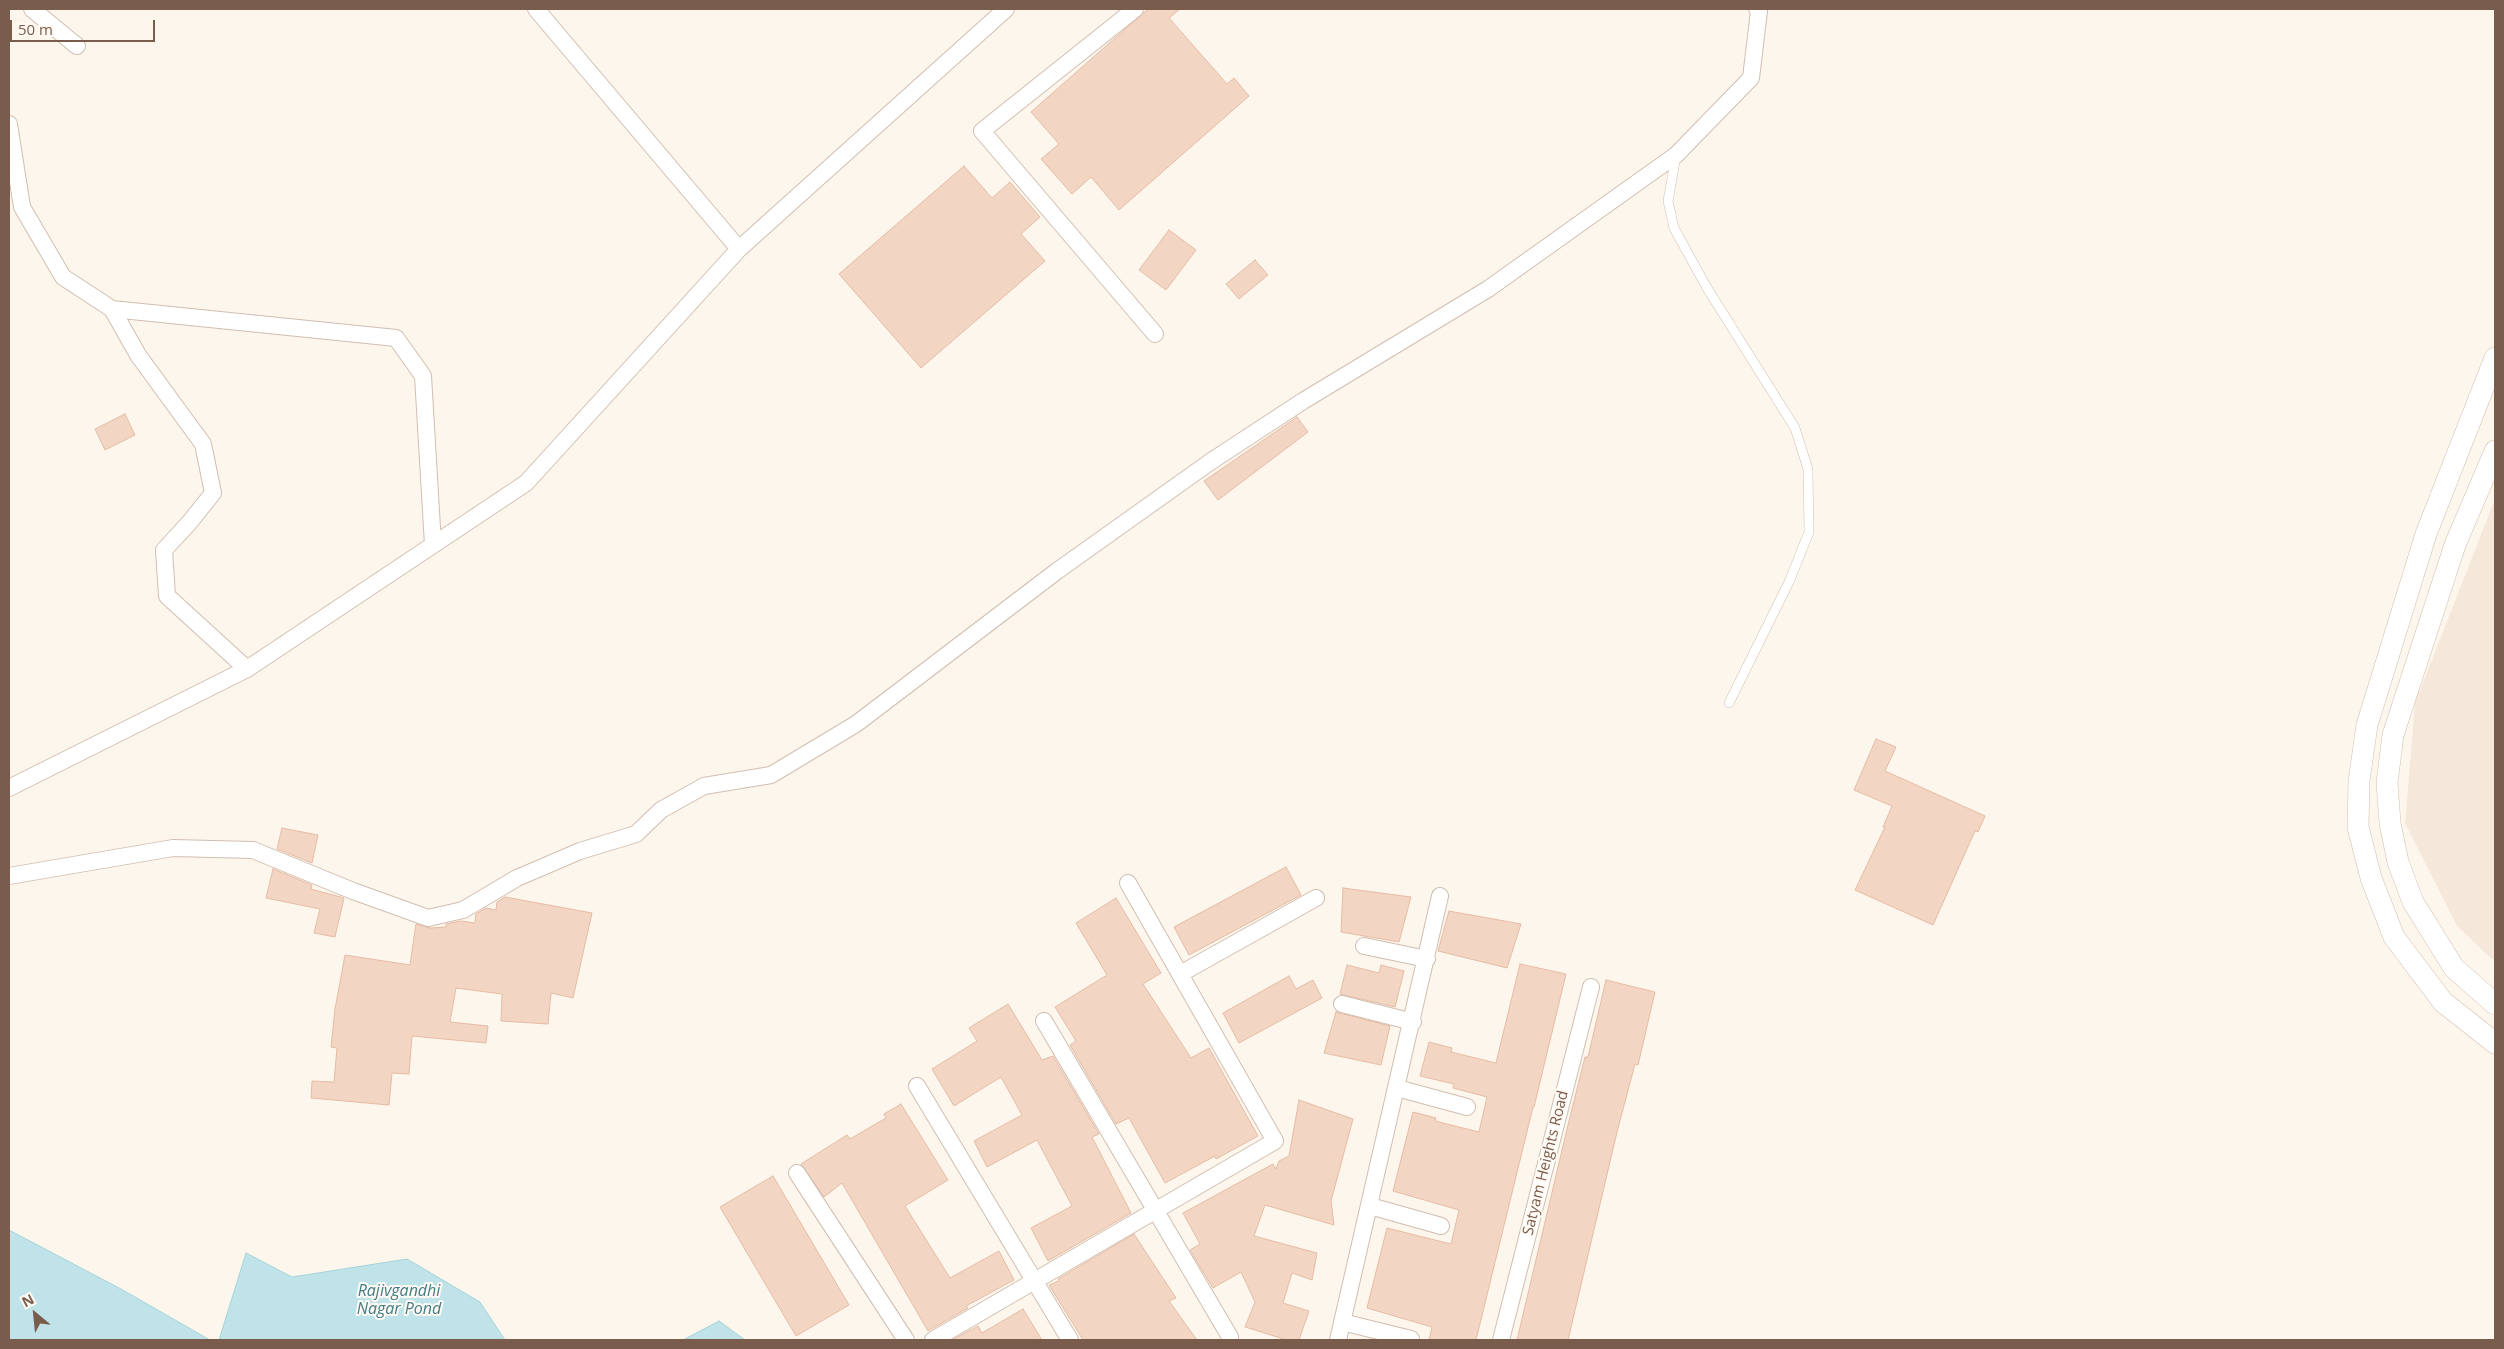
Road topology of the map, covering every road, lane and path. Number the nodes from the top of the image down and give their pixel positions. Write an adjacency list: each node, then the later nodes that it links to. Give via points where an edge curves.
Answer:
1 (32, 9): 6 (street)
2 (536, 9): 9 (street)
3 (1006, 9): 9 (street)
4 (1135, 9): 11 (street, via 982,130)
5 (1757, 9): 8 (street, via 1751,78)
6 (77, 46)
7 (9, 124): 10 (street, via 22,207 63,277)
8 (1676, 155): 16 (lane, via 1668,201 1674,228 1707,288 1795,428 1808,468 1809,532 1789,582); 18 (street, via 1488,289 1210,462 1057,571 856,724 771,775 704,786 661,810 636,834 580,851 517,878 464,910 428,918 253,850 173,848)
9 (739, 249): 14 (street, via 526,483)
10 (112, 310): 14 (street, via 396,338 423,376); 15 (street, via 138,355 203,444 213,493 164,550 167,596)
11 (1155, 334)
12 (2495, 358): 30 (street, via 2426,534 2367,725 2359,781 2358,827 2371,878 2394,937 2443,1002)
13 (2495, 451): 27 (street, via 2455,545 2393,735 2388,783 2390,823 2398,862 2413,902 2454,968)
14 (433, 545): 15 (street)
15 (246, 669): 17 (street)
16 (1728, 703)
17 (9, 788)
18 (9, 876)
19 (1128, 883): 24 (street)
20 (1440, 896): 23 (street)
21 (1316, 898): 24 (street)
22 (1364, 946): 23 (street)
23 (1427, 959): 29 (street)
24 (1180, 974): 36 (street, via 1275,1141)
25 (1591, 987): 46 (street, Satyam Heights Road)
26 (1342, 1004): 29 (street)
27 (2495, 1004)
28 (1044, 1021): 36 (street)
29 (1413, 1022): 32 (street)
30 (2495, 1044)
31 (917, 1086): 38 (street)
32 (1397, 1088): 33 (street); 35 (street)
33 (1467, 1107)
34 (797, 1173): 42 (street)
35 (1370, 1206): 37 (street); 39 (street)
36 (1156, 1211): 38 (street); 40 (street)
37 (1441, 1226)
38 (1034, 1281): 43 (street); 44 (street)
39 (1342, 1322): 41 (street); 45 (street)
40 (1230, 1337)
41 (1411, 1339)
42 (906, 1340)
43 (933, 1340)
44 (1070, 1340)
45 (1338, 1340)
46 (1501, 1340)

